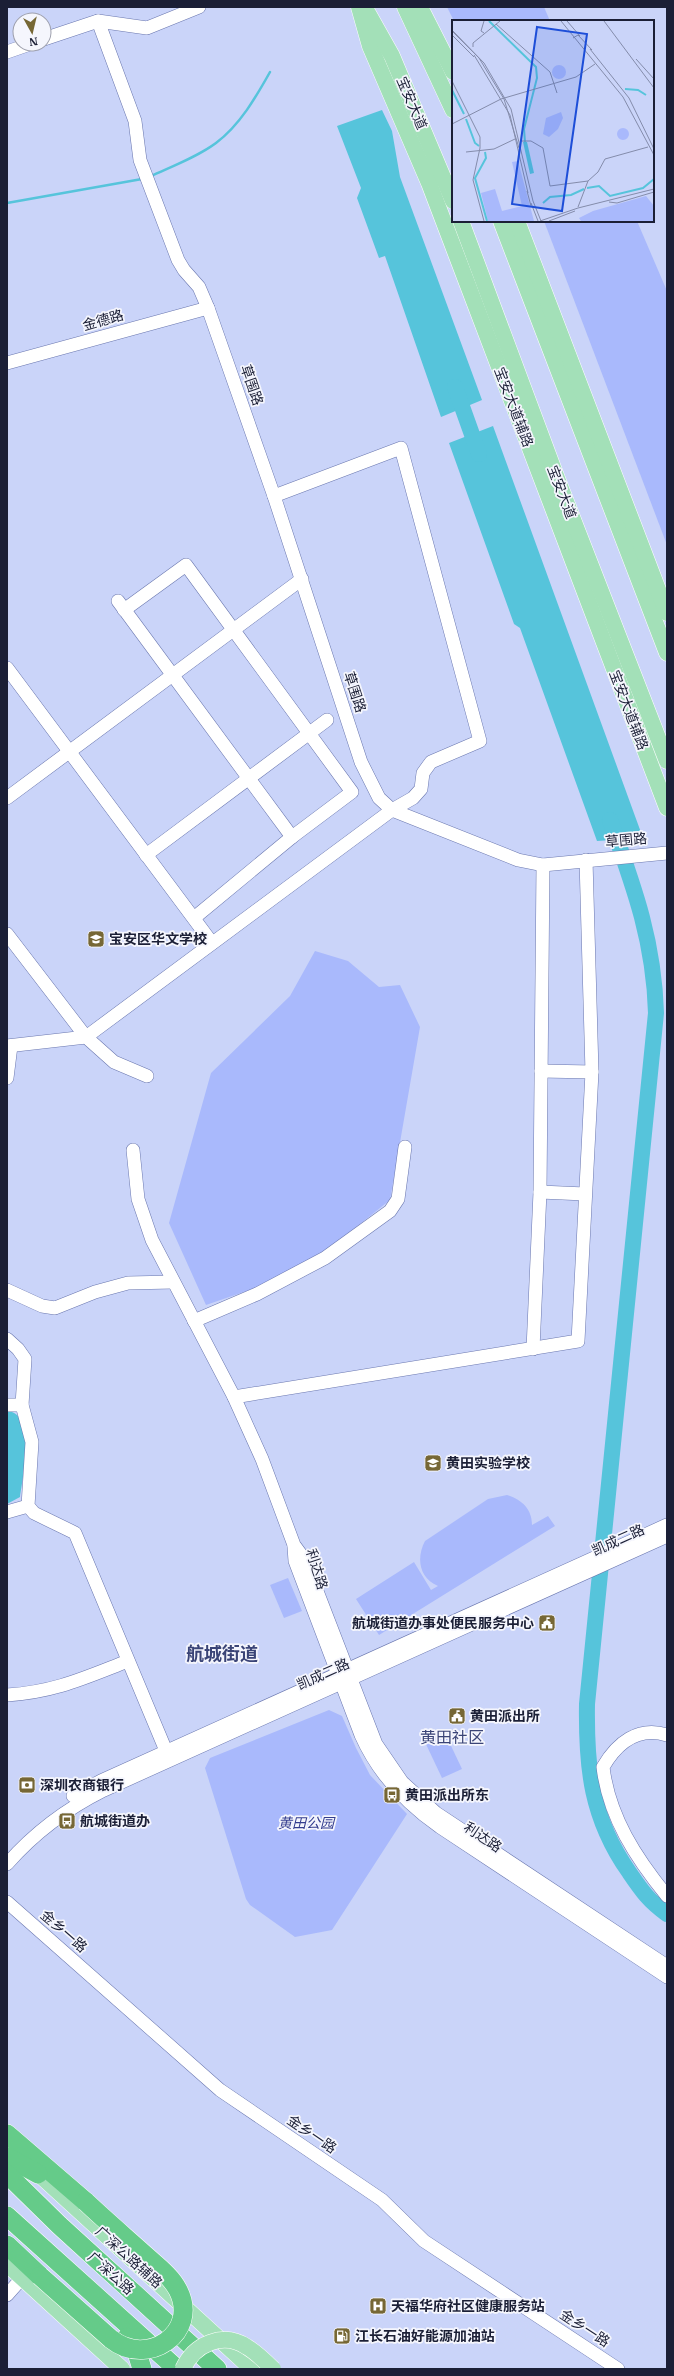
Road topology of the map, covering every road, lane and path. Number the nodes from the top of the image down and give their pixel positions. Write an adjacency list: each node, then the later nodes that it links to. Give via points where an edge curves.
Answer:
1 (199, 7): 6 (street, via 147,28)
2 (359, 7): 27 (main road, 宝安大道辅路, via 370,46 429,183)
3 (365, 7): 10 (main road, 宝安大道, via 395,63)
4 (405, 7): 9 (main road)
5 (420, 7): 8 (main road)
6 (98, 21): 7 (street); 14 (street, 草围路, via 135,121 140,160 178,260 199,286)
7 (52, 36)
8 (452, 70)
9 (452, 108)
10 (452, 199)
11 (461, 222): 20 (main road, 宝安大道)
12 (501, 222): 16 (main road)
13 (516, 222): 17 (main road)
14 (208, 308): 15 (street, 金德路); 18 (street, 草围路)
15 (7, 363)
16 (574, 409): 17 (main road); 23 (main road)
17 (606, 454): 21 (main road)
18 (274, 496): 19 (street, 草围路); 34 (street, via 401,448 480,741 431,762 423,772 421,788 413,798)
19 (302, 579): 22 (street); 34 (street, 草围路, via 361,762 379,798)
20 (610, 613): 27 (main road); 30 (main road, 宝安大道)
21 (667, 613)
22 (234, 630): 25 (street); 25 (street, via 186,566 121,605); 28 (street)
23 (667, 653)
24 (7, 668): 29 (street)
25 (173, 675): 29 (street); 31 (street)
26 (327, 720): 28 (street)
27 (633, 720): 33 (main road, 宝安大道辅路)
28 (309, 734): 31 (street); 35 (street, via 352,792)
29 (69, 752): 32 (street); 37 (street)
30 (667, 761)
31 (249, 779): 35 (street); 37 (street)
32 (7, 798)
33 (667, 808)
34 (392, 810): 39 (street, 草围路, via 518,860); 42 (street)
35 (292, 837): 40 (street)
36 (664, 853): 38 (street, 草围路)
37 (146, 855): 40 (street)
38 (586, 860): 39 (street, 草围路); 46 (street)
39 (543, 866): 45 (street)
40 (194, 918): 42 (street)
41 (7, 934): 43 (street)
42 (212, 943): 43 (street)
43 (86, 1037): 44 (street); 47 (street, via 114,1062)
44 (9, 1046): 48 (street)
45 (541, 1071): 46 (street); 51 (street)
46 (592, 1072): 52 (street)
47 (147, 1076)
48 (7, 1078)
49 (405, 1147): 55 (street, via 398,1199 390,1211 325,1258 257,1294)
50 (133, 1150): 53 (street, 利达路, via 138,1199 152,1240)
51 (540, 1192): 52 (street); 57 (street)
52 (585, 1194): 57 (street, via 578,1341)
53 (173, 1282): 54 (street, via 128,1283 95,1292 55,1308 42,1306); 55 (street, 利达路)
54 (7, 1290)
55 (194, 1321): 58 (street, 利达路)
56 (7, 1339): 60 (street, via 25,1360)
57 (534, 1349): 58 (street)
58 (234, 1397): 67 (street, 利达路, via 262,1459 294,1545 305,1560)
59 (7, 1405): 60 (street)
60 (22, 1405): 61 (street, via 32,1442)
61 (28, 1506): 62 (street); 66 (street, via 34,1513 75,1533)
62 (7, 1512)
63 (667, 1525): 65 (street, 凯成二路)
64 (667, 1536): 65 (street, 凯成二路)
65 (619, 1552): 67 (street, 凯成二路)
66 (128, 1661): 68 (street, via 61,1687); 70 (street)
67 (344, 1676): 70 (street, 凯成二路); 75 (street, 利达路, via 381,1754 417,1797 446,1820); 76 (street, 利达路, via 361,1735 372,1756 396,1788 420,1813)
68 (7, 1695)
69 (667, 1735): 73 (street, via 632,1736 620,1743 603,1767 607,1791 621,1830 645,1869)
70 (168, 1756): 71 (street, 凯成二路, via 101,1781 71,1797 28,1829); 72 (street, 凯成二路, via 70,1808 37,1833)
71 (7, 1851)
72 (7, 1864)
73 (667, 1896)
74 (7, 1902): 95 (street, 金乡一路, via 220,2090 382,2200 424,2241)
75 (667, 1966)
76 (667, 1977)
77 (7, 2134): 85 (highway, bridge, via 175,2284 183,2306 178,2328 168,2340 154,2348 139,2351 124,2348)
78 (7, 2146): 81 (main road, 广深公路辅路)
79 (7, 2156): 81 (highway)
80 (7, 2174): 92 (highway, 广深公路)
81 (38, 2174): 93 (main road, 广深公路辅路)
82 (7, 2216): 87 (highway, 广深公路)
83 (7, 2245): 85 (highway)
84 (7, 2264): 85 (main road)
85 (31, 2277): 86 (street); 88 (main road)
86 (7, 2295)
87 (105, 2306): 89 (highway, via 137,2350); 90 (highway, 广深公路)
88 (122, 2369)
89 (142, 2369)
90 (177, 2369)
91 (183, 2369): 94 (main road, bridge, via 196,2350 210,2342 225,2340 247,2347)
92 (217, 2369)
93 (252, 2369)
94 (273, 2369)
95 (618, 2369)

